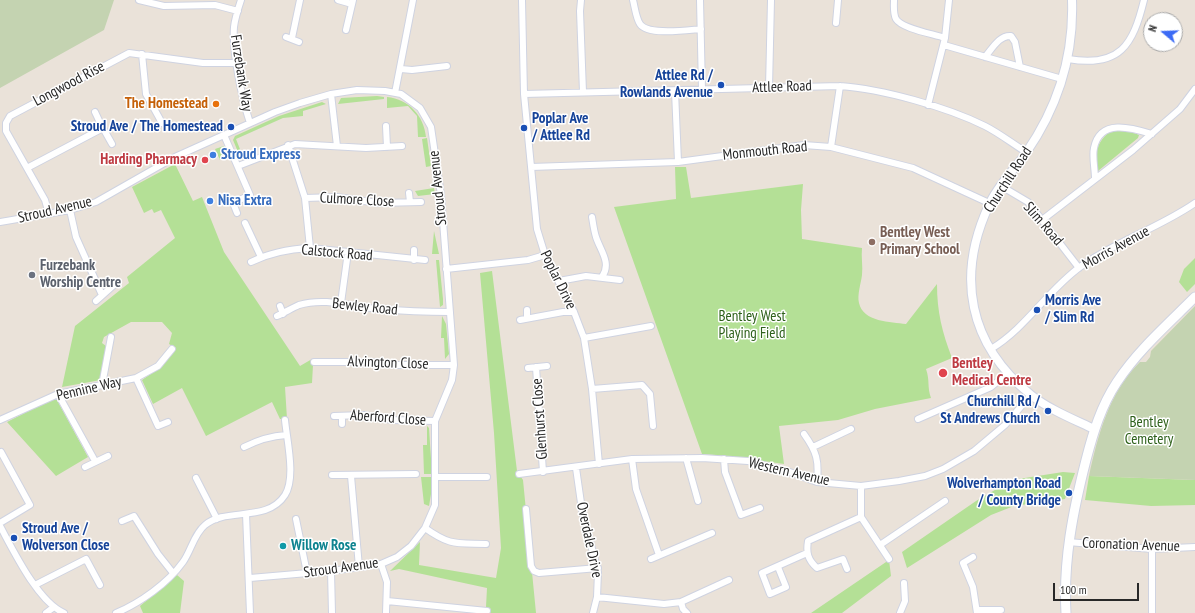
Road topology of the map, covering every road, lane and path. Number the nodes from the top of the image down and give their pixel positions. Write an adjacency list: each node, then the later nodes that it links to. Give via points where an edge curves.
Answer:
1 (139, 0): 17 (street, via 164,6 215,5)
2 (241, 0): 17 (street, Furzebank Way)
3 (300, 0): 22 (street, via 289,37)
4 (338, 0): 16 (street)
5 (413, 0): 30 (street)
6 (522, 0): 40 (street, Poplar Drive)
7 (581, 0): 37 (street)
8 (633, 0): 19 (street, via 638,21 646,29)
9 (700, 0): 19 (street)
10 (771, 0): 33 (street)
11 (838, 0): 18 (street)
12 (894, 0): 21 (street, via 894,14 904,26)
13 (949, 0): 21 (street)
14 (1072, 0): 27 (street, Churchill Road, via 1072,36)
15 (1144, 0): 27 (street, via 1137,24 1125,48 1095,62)
16 (353, 2): 20 (street)
17 (238, 11): 28 (street, Furzebank Way, via 234,35)
18 (836, 23)
19 (701, 29): 35 (street)
20 (346, 30)
21 (946, 38): 23 (street)
22 (300, 42)
23 (944, 45): 25 (street); 42 (street)
24 (142, 54): 28 (street, Longwood Rise, via 203,63); 44 (street, via 146,94); 60 (street, Longwood Rise, via 123,55 10,116 5,128)
25 (985, 57): 29 (street); 29 (street, via 1000,38 1011,36 1015,42)
26 (442, 59): 30 (street, via 445,66)
27 (1068, 59): 31 (street, Churchill Road)
28 (237, 63): 45 (street, Furzebank Way)
29 (1020, 67): 31 (street)
30 (401, 69): 38 (street)
31 (1062, 79): 56 (street, Churchill Road, via 1045,120)
32 (840, 86): 33 (street, Attlee Road); 42 (street, Attlee Road, via 865,88); 55 (street)
33 (769, 88): 35 (street, Attlee Road)
34 (1195, 89): 41 (street)
35 (702, 90): 36 (street, Attlee Road)
36 (675, 91): 37 (street, Attlee Road); 57 (street)
37 (583, 92): 40 (street, Attlee Road)
38 (395, 93): 39 (street, Stroud Avenue, via 368,90); 85 (street, Stroud Avenue, via 406,96 420,108 430,127 441,195)
39 (331, 94): 45 (street, Stroud Avenue, via 288,107); 52 (street)
40 (524, 94): 59 (street, Poplar Drive)
41 (1193, 96): 48 (street)
42 (928, 105): 56 (street, Attlee Road, via 985,126)
43 (95, 112): 47 (street)
44 (162, 123)
45 (250, 123): 49 (street, Stroud Avenue)
46 (386, 126): 54 (street)
47 (101, 130): 50 (street); 60 (street)
48 (1152, 134): 61 (street); 61 (street, via 1118,126 1102,134 1093,150)
49 (224, 135): 58 (street); 69 (street, Stroud Avenue, via 175,157 96,202)
50 (112, 144)
51 (288, 145): 52 (street); 58 (street); 64 (street)
52 (337, 146): 54 (street)
53 (402, 146): 54 (street)
54 (387, 147)
55 (830, 147): 57 (street, Monmouth Road, via 804,145); 67 (street, Monmouth Road, via 913,168)
56 (1026, 152): 62 (street, Churchill Road)
57 (678, 162): 59 (street, Monmouth Road)
58 (238, 166): 70 (street, via 250,195 233,203)
59 (531, 167): 79 (street, Poplar Drive, via 537,229)
60 (27, 168): 71 (street, Longwood Rise, via 45,200)
61 (1095, 179): 73 (street)
62 (1001, 186): 67 (street, Churchill Road); 73 (street, Slim Road, via 1028,202)
63 (409, 193): 65 (street, Culmore Close)
64 (305, 198): 65 (street, Culmore Close, via 337,197 378,202); 76 (street)
65 (410, 202): 66 (street, Culmore Close)
66 (421, 202)
67 (989, 203): 104 (street, Churchill Road, via 978,230 970,277 978,323)
68 (1195, 203): 84 (street, Morris Avenue, via 1154,227 1112,247)
69 (70, 210): 71 (street, Stroud Avenue); 90 (street, via 76,237)
70 (237, 213)
71 (49, 214): 74 (street, Stroud Avenue)
72 (592, 217): 86 (street, via 595,236 606,262)
73 (1042, 220): 84 (street, Slim Road)
74 (0, 222)
75 (245, 223): 80 (street)
76 (310, 248): 78 (street, Calstock Road); 80 (street, Calstock Road)
77 (414, 250): 81 (street)
78 (348, 252): 81 (street, Calstock Road); 93 (street)
79 (545, 255): 85 (street, via 528,260); 88 (street, Poplar Drive)
80 (261, 257): 83 (street, Calstock Road)
81 (414, 260): 82 (street, Calstock Road)
82 (425, 260)
83 (251, 262)
84 (1079, 268): 104 (street, Morris Avenue, via 1006,340)
85 (446, 269): 96 (street, Stroud Avenue)
86 (602, 277): 87 (street); 88 (street, via 575,277)
87 (620, 280)
88 (559, 281): 97 (street, Poplar Drive)
89 (115, 284): 90 (street)
90 (102, 295): 92 (street)
91 (1195, 297): 128 (main road, via 1127,367 1108,396)
92 (96, 301)
93 (341, 303): 94 (street, Bewley Road, via 316,302 299,306 280,315); 96 (street, Bewley Road, via 377,309)
94 (280, 306)
95 (527, 310): 98 (street)
96 (450, 312): 108 (street, Stroud Avenue)
97 (574, 312): 98 (street); 102 (street, Poplar Drive)
98 (527, 318): 99 (street)
99 (520, 320)
100 (648, 334): 102 (street, via 649,326)
101 (111, 337): 114 (street)
102 (584, 338): 115 (street, Poplar Drive)
103 (172, 349): 113 (street, Pennine Way, via 158,366)
104 (991, 349): 112 (street, Churchill Road)
105 (322, 354): 107 (street)
106 (314, 362): 107 (street, Alvington Close)
107 (322, 362): 108 (street, Alvington Close)
108 (454, 365): 123 (street, Stroud Avenue, via 452,380)
109 (547, 366): 110 (street, Glenhurst Close)
110 (536, 367): 111 (street, Glenhurst Close); 142 (street, Glenhurst Close)
111 (528, 368)
112 (1008, 373): 117 (street, Churchill Road); 120 (street, via 991,387)
113 (136, 378): 114 (street, Pennine Way); 124 (street, via 158,426)
114 (102, 385): 116 (street, Pennine Way)
115 (592, 389): 126 (street, via 642,385 650,394); 139 (street, Poplar Drive)
116 (58, 394): 121 (street, Pennine Way); 138 (street)
117 (1031, 395): 128 (street, Churchill Road, via 1057,412); 153 (street, Western Avenue, via 988,440 943,469 925,476)
118 (334, 416): 119 (street, Aberford Close)
119 (342, 416): 123 (street, Aberford Close, via 364,415 392,420); 125 (street, Aberford Close)
120 (918, 419)
121 (0, 420)
122 (285, 420): 130 (street)
123 (435, 421): 148 (street, Stroud Avenue)
124 (168, 422)
125 (342, 424)
126 (653, 426)
127 (851, 429): 132 (street)
128 (1094, 429): 167 (main road)
129 (804, 434): 132 (street)
130 (286, 435): 131 (street, via 260,439); 158 (street, via 291,480 285,495 277,505)
131 (244, 447)
132 (813, 447): 152 (street, via 819,464)
133 (1, 452): 163 (street, via 30,505)
134 (108, 456): 138 (street)
135 (686, 458): 136 (street, Western Avenue); 137 (street, Western Avenue); 154 (street)
136 (632, 459): 139 (street, Western Avenue); 173 (street, via 636,489)
137 (724, 460): 152 (street, Western Avenue, via 748,461); 156 (street, via 725,472 741,515)
138 (95, 462): 140 (street)
139 (599, 464): 141 (street, Western Avenue)
140 (85, 467)
141 (576, 468): 142 (street, Western Avenue); 180 (street, Overdale Drive, via 582,510)
142 (543, 472): 145 (street, Western Avenue)
143 (395, 474): 144 (street); 147 (street); 151 (street)
144 (416, 474)
145 (519, 474)
146 (332, 475): 147 (street)
147 (351, 476): 178 (street)
148 (436, 477): 149 (street); 165 (street, Stroud Avenue, via 435,505)
149 (487, 477)
150 (196, 478): 161 (street)
151 (395, 482)
152 (817, 482): 153 (street, Western Avenue)
153 (861, 486): 159 (street)
154 (698, 501)
155 (945, 501): 169 (street)
156 (760, 508)
157 (526, 509): 180 (street, via 531,566 534,571)
158 (246, 514): 161 (street); 185 (street)
159 (861, 517): 169 (street); 172 (street, via 808,541)
160 (296, 518): 183 (street)
161 (217, 519): 184 (street, via 205,525 186,558)
162 (122, 521): 184 (street, via 134,516)
163 (0, 523)
164 (0, 526): 188 (street, via 19,562)
165 (425, 528): 168 (street, via 441,540 452,543); 177 (street, Stroud Avenue, via 411,546)
166 (703, 529): 173 (street, via 709,534)
167 (1068, 542): 171 (street, Coronation Avenue); 206 (main road, via 1065,574)
168 (486, 544)
169 (880, 545): 176 (street)
170 (1195, 547): 171 (street, Coronation Avenue)
171 (1152, 549): 207 (street)
172 (807, 553): 179 (street); 181 (street, via 817,568 843,559)
173 (659, 555): 175 (street)
174 (973, 557): 195 (street, via 963,563 973,587)
175 (651, 559)
176 (889, 559)
177 (381, 564): 178 (street, Stroud Avenue); 191 (street, via 387,582)
178 (360, 567): 182 (street, Stroud Avenue)
179 (778, 567): 179 (street, via 762,573 770,594 786,587)
180 (598, 568): 190 (street, Overdale Drive)
181 (846, 569)
182 (331, 571): 183 (street, Stroud Avenue); 200 (street)
183 (307, 573): 185 (street, Stroud Avenue)
184 (173, 574): 198 (street, via 135,603)
185 (250, 578): 199 (street)
186 (729, 580): 192 (street)
187 (904, 583): 205 (street, via 905,601)
188 (35, 585): 189 (street, via 86,559); 193 (street)
189 (100, 585)
190 (597, 597): 192 (street, via 664,604); 203 (street, Overdale Drive)
191 (387, 601): 201 (street); 202 (street, via 475,609 487,611)
192 (681, 602): 204 (street)
193 (54, 607): 196 (street); 197 (street)
194 (1000, 610): 195 (street)
195 (977, 611)
196 (46, 613)
197 (64, 613)
198 (116, 613)
199 (250, 613)
200 (332, 613)
201 (386, 613)
202 (486, 613)
203 (593, 613)
204 (687, 613)
205 (900, 613)
206 (1066, 613)
207 (1152, 613)

